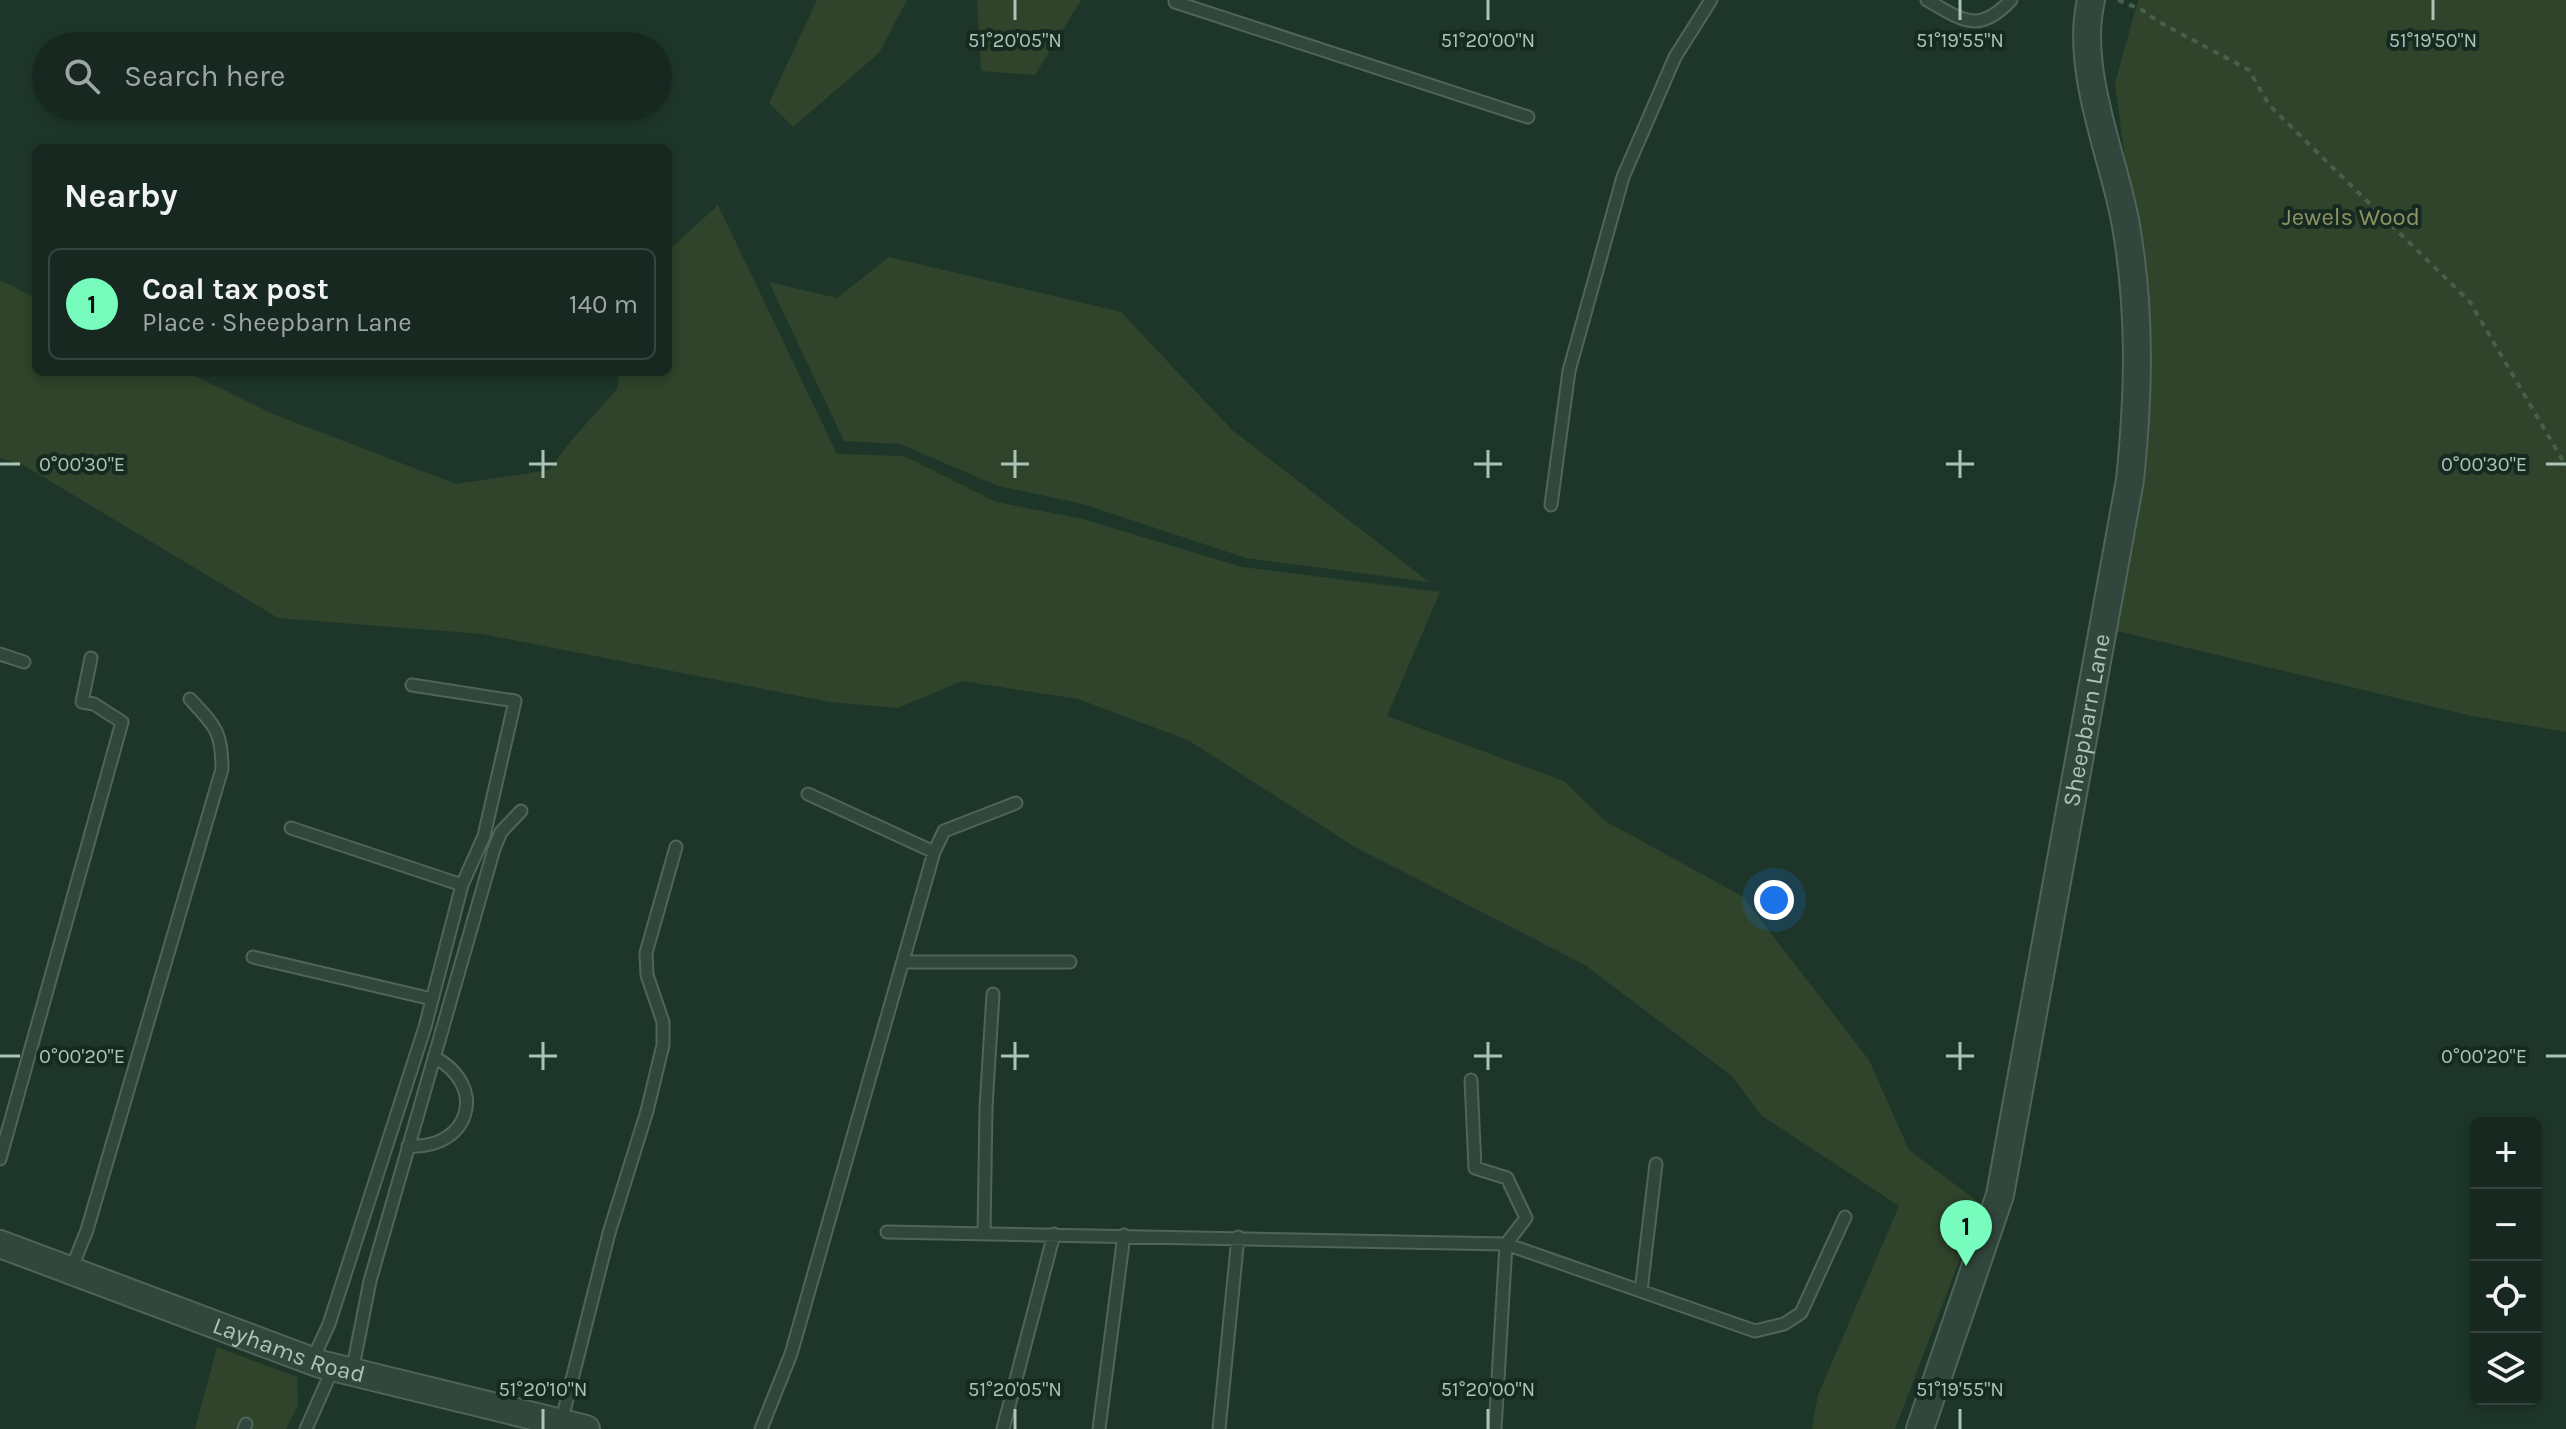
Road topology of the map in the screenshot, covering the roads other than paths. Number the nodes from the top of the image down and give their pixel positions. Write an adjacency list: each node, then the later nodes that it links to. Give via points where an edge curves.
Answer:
1 (1711, 0): 7 (lane, via 1675,57 1623,177 1569,371)
2 (1927, 0): 3 (lane, via 1980,22 1992,19)
3 (2011, 0)
4 (2091, 0): 49 (street, Sheepbarn Lane, via 2090,81 2134,284 2139,350 2130,480 2000,1195)
5 (1175, 2): 6 (lane)
6 (1528, 117)
7 (1551, 505)
8 (0, 654): 10 (lane)
9 (91, 658): 28 (lane, via 82,702 122,722)
10 (24, 662)
11 (412, 685): 19 (lane, via 515,701 484,836)
12 (190, 699): 38 (lane, via 217,729 222,769)
13 (808, 794): 18 (lane)
14 (1016, 803): 18 (lane, via 944,831)
15 (521, 811): 25 (lane, via 501,832 494,849)
16 (291, 828): 19 (lane)
17 (676, 847): 41 (lane, via 646,953 647,975 663,1022 663,1045)
18 (934, 852): 21 (lane)
19 (462, 885): 24 (lane)
20 (253, 957): 24 (lane)
21 (904, 962): 22 (lane); 44 (lane, via 791,1354)
22 (1070, 962)
23 (993, 994): 32 (lane)
24 (432, 999): 40 (lane, via 329,1324)
25 (434, 1057): 27 (lane); 27 (lane, via 455,1071 464,1085 463,1116 447,1140)
26 (1471, 1080): 37 (lane, via 1475,1168 1507,1178 1526,1218)
27 (408, 1146): 40 (lane, via 370,1281)
28 (0, 1159)
29 (1656, 1164): 39 (lane)
30 (1845, 1217): 39 (lane, via 1801,1313 1784,1324 1755,1331)
31 (887, 1232): 32 (lane)
32 (984, 1233): 33 (lane)
33 (1054, 1234): 34 (lane); 45 (lane)
34 (1124, 1235): 35 (lane); 46 (lane)
35 (1238, 1237): 37 (lane); 47 (lane)
36 (0, 1244): 38 (street, Layhams Road)
37 (1506, 1244): 39 (lane); 48 (lane)
38 (71, 1271): 40 (street, Layhams Road)
39 (1641, 1291)
40 (332, 1367): 41 (street, Layhams Road); 42 (lane)
41 (560, 1423): 43 (street, Layhams Road)
42 (306, 1429)
43 (586, 1429)
44 (761, 1429)
45 (1003, 1429)
46 (1099, 1429)
47 (1219, 1429)
48 (1495, 1429)
49 (1920, 1429)

